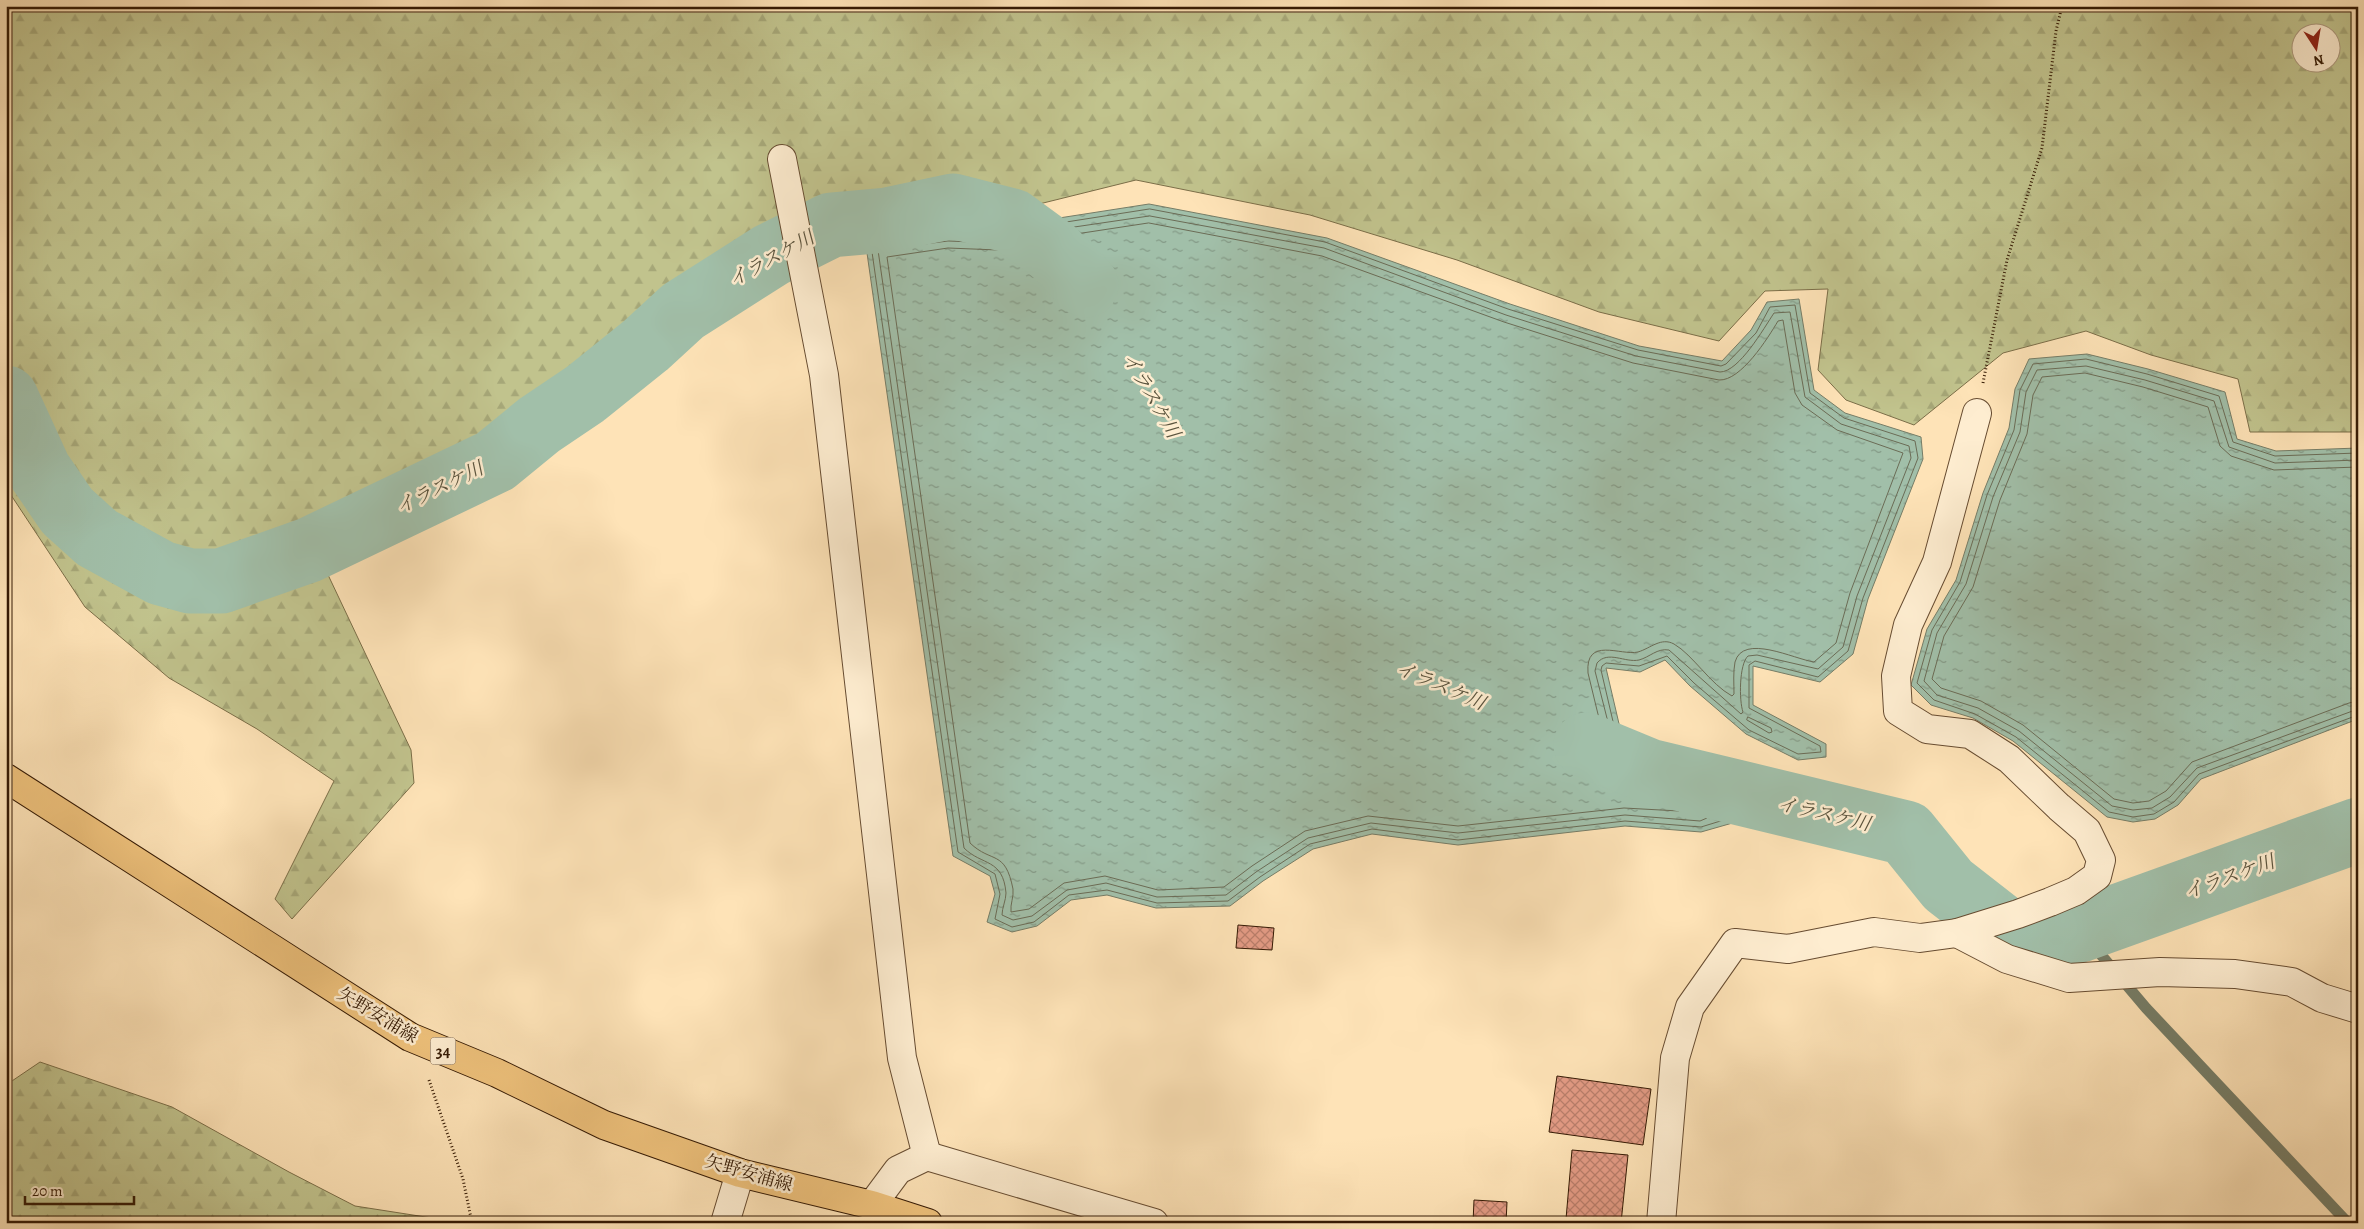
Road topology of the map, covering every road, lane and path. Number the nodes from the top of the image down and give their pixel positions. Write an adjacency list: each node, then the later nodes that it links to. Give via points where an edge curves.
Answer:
1 (2062, 6): 3 (path, via 2042,148 2007,260)
2 (782, 158): 8 (street, via 824,375 902,1058)
3 (1977, 413): 5 (street, via 1937,562 1908,625 1896,676 1898,711 1927,729 1970,734 2009,758 2087,831 2102,860 2097,876 2076,891)
4 (6, 778): 7 (main road, 矢野安浦線 / 34)
5 (1957, 933): 6 (street, via 2007,959 2069,978 2160,972 2235,974 2292,982 2322,998); 15 (street, via 1920,938 1874,932 1788,949 1735,943 1690,1007 1675,1058)
6 (2358, 1009)
7 (410, 1037): 9 (main road, 矢野安浦線 / 34, via 496,1073 604,1125); 11 (path, via 430,1083 460,1171)
8 (927, 1156): 10 (street, via 898,1170); 14 (street)
9 (740, 1173): 10 (main road, 矢野安浦線 / 34); 12 (street)
10 (872, 1205): 13 (main road, 矢野安浦線 / 34)
11 (472, 1223)
12 (725, 1223)
13 (928, 1223)
14 (1154, 1223)
15 (1661, 1223)

